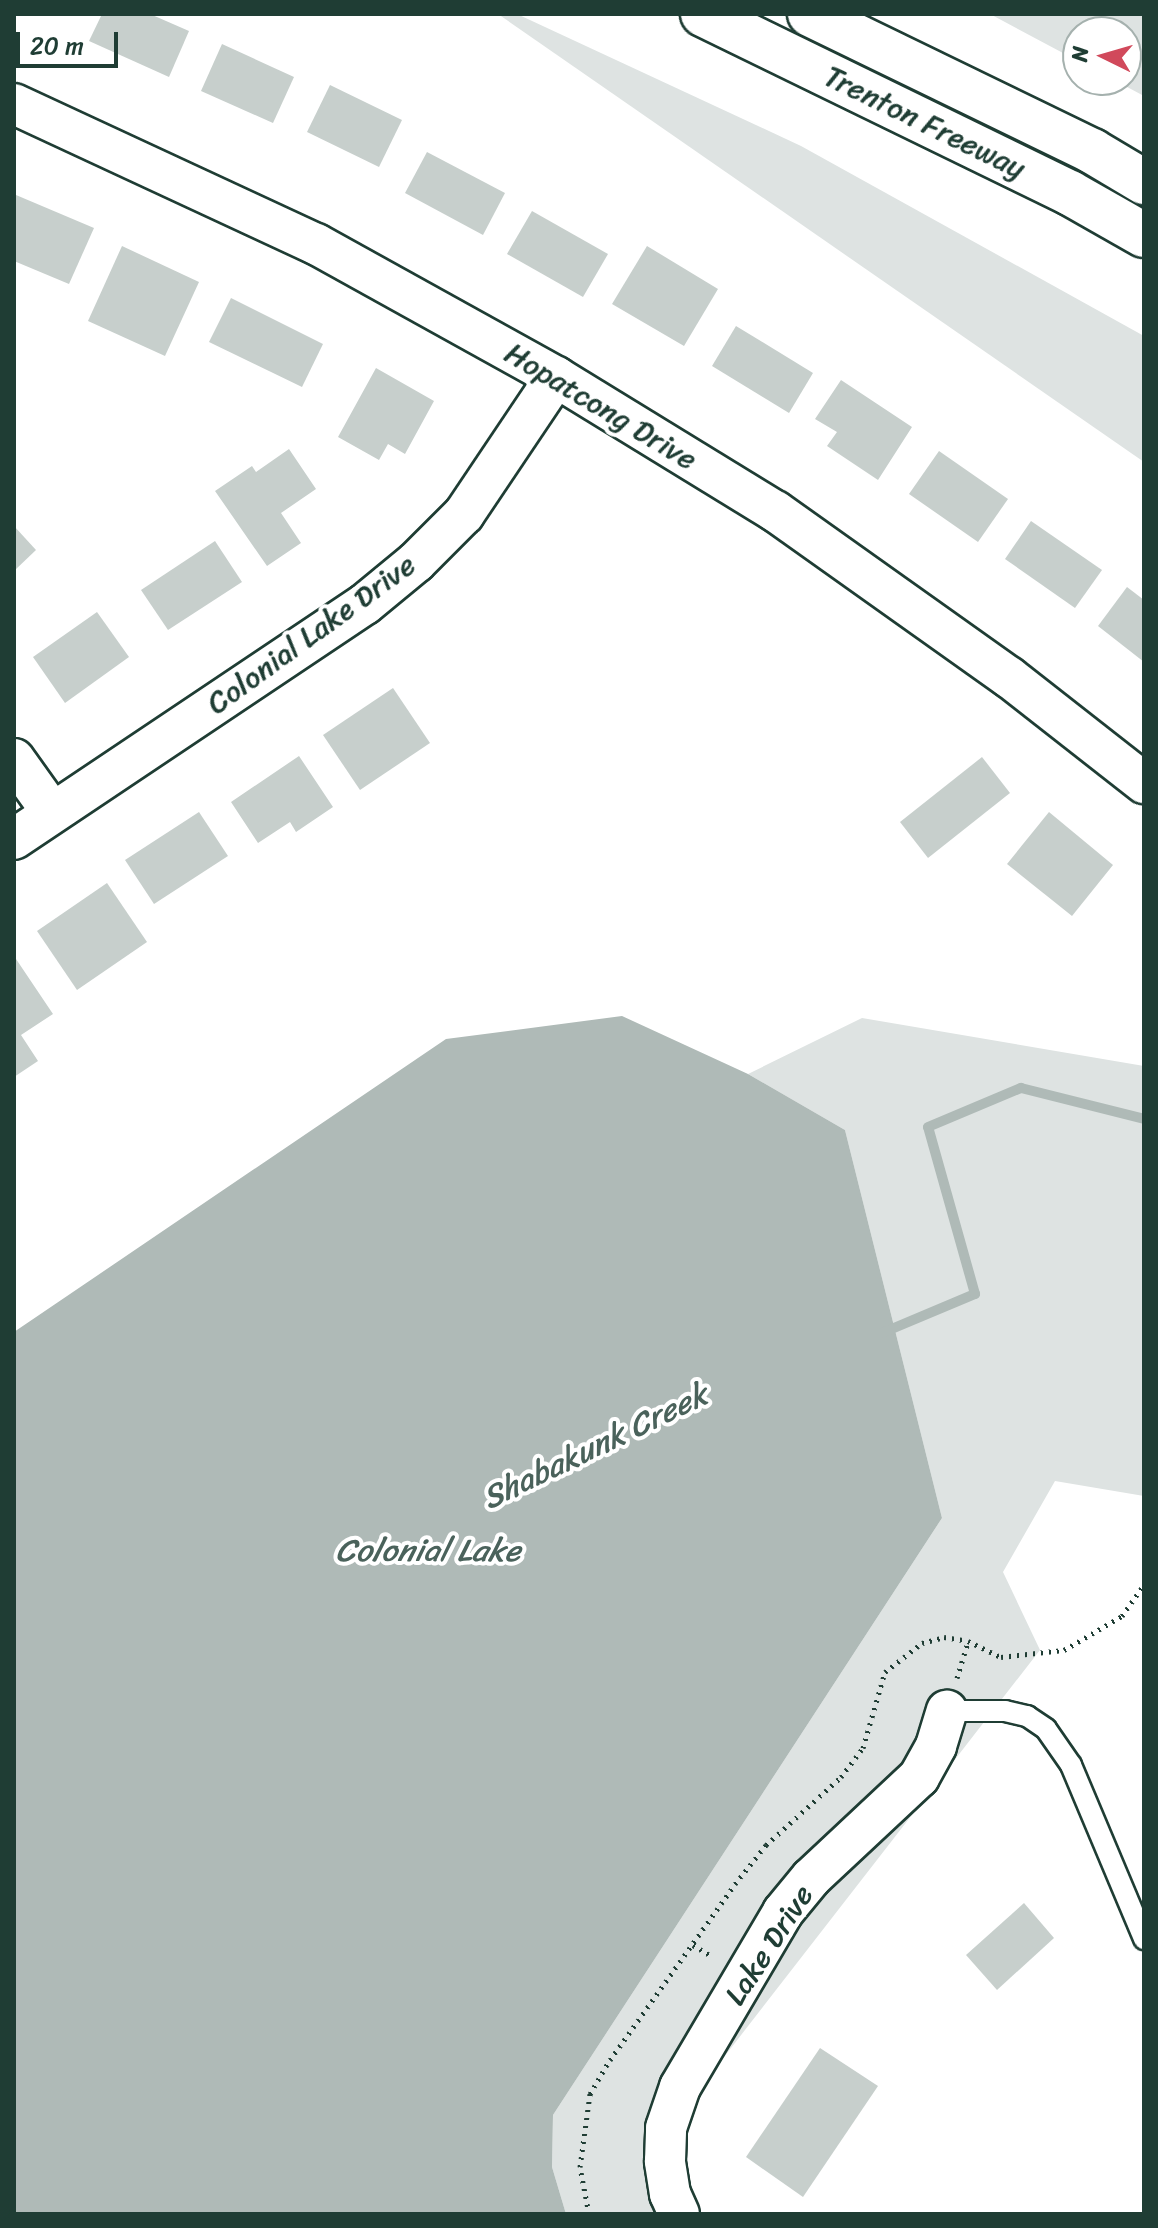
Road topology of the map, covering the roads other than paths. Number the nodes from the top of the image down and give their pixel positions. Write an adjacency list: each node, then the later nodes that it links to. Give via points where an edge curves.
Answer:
1 (703, 14): 5 (highway, Trenton Freeway, via 1070,193)
2 (810, 14): 4 (highway, Trenton Freeway, via 1092,151)
3 (14, 104): 6 (street, Hopatcong Drive, via 316,244)
4 (1144, 182)
5 (1144, 235)
6 (556, 377): 8 (street, Hopatcong Drive, via 775,511 1009,677); 9 (street, Colonial Lake Drive, via 464,514 416,562 365,604)
7 (14, 759): 9 (street)
8 (1144, 783)
9 (52, 812): 10 (street, Colonial Lake Drive)
10 (14, 839)
11 (947, 1711): 12 (lane, via 1005,1711 1027,1716 1046,1729 1071,1765); 13 (street, Lake Drive, via 919,1777 811,1878 783,1912 680,2087 666,2128 665,2161)
12 (1144, 1939)
13 (679, 2214)

